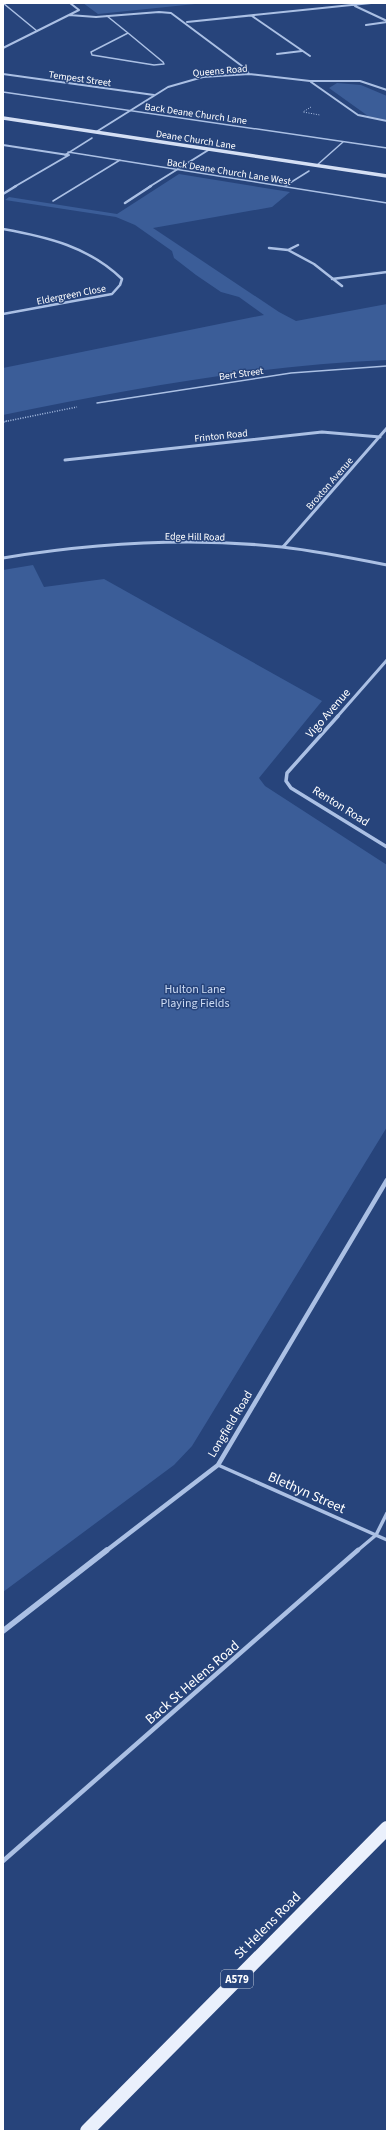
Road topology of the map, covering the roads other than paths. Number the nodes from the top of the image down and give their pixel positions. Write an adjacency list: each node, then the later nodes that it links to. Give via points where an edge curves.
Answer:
1 (3, 3): 11 (lane)
2 (70, 3): 5 (street, via 78,10)
3 (372, 3): 4 (street)
4 (353, 5): 7 (street); 8 (street)
5 (69, 15): 6 (street); 11 (street)
6 (107, 16): 9 (street, via 166,12); 12 (lane)
7 (252, 16): 9 (street); 14 (street)
8 (387, 21): 10 (street)
9 (186, 22): 18 (street)
10 (366, 25)
11 (37, 31): 13 (street)
12 (128, 33): 12 (lane, via 91,52 92,55 154,65 164,64)
13 (3, 48)
14 (302, 51): 15 (street); 16 (street)
15 (277, 54)
16 (310, 56)
17 (3, 74): 22 (street, Tempest Street)
18 (249, 74): 19 (street, Queens Road); 22 (street, Queens Road, via 188,80)
19 (310, 81): 20 (street, Queens Road, via 360,81); 25 (street, Queens Road, via 358,116)
20 (387, 90)
21 (3, 92): 23 (lane, Back Deane Church Lane)
22 (155, 95): 23 (street, Queens Road)
23 (131, 110): 26 (street, Queens Road); 28 (lane, Back Deane Church Lane)
24 (3, 118): 26 (street, Deane Church Lane)
25 (387, 121)
26 (96, 132): 31 (street, Deane Church Lane)
27 (92, 138): 32 (lane)
28 (344, 142): 30 (lane, Back Deane Church Lane); 34 (lane)
29 (3, 145): 32 (street, Back Deane Church Lane West)
30 (387, 148)
31 (210, 149): 34 (street, Deane Church Lane); 35 (street)
32 (68, 154): 33 (lane, Back Deane Church Lane West); 40 (street)
33 (120, 160): 35 (lane, Back Deane Church Lane West); 42 (lane)
34 (316, 166): 37 (street, Deane Church Lane)
35 (177, 170): 38 (lane, Back Deane Church Lane West); 43 (street)
36 (308, 170): 38 (lane)
37 (387, 176)
38 (285, 186): 44 (lane, Back Deane Church Lane West)
39 (3, 189): 40 (street)
40 (10, 190): 41 (street)
41 (3, 194)
42 (53, 201)
43 (125, 203)
44 (387, 203)
45 (3, 230): 52 (street, Eldergreen Close, via 57,240 79,248 122,279 112,294)
46 (298, 245): 48 (street)
47 (269, 248): 48 (street)
48 (288, 250): 50 (street, via 314,264)
49 (387, 272): 50 (street)
50 (332, 279): 51 (street)
51 (342, 286)
52 (3, 314)
53 (387, 366): 54 (lane, Bert Street, via 291,373)
54 (97, 403)
55 (387, 428): 56 (street, Broxton Avenue)
56 (380, 437): 57 (street, Frinton Road, via 322,432); 58 (street, Broxton Avenue)
57 (65, 460)
58 (282, 547): 59 (street, Edge Hill Road, via 224,544 107,545); 60 (street, Edge Hill Road)
59 (3, 558)
60 (387, 565)
61 (387, 660): 62 (street, Vigo Avenue, via 287,773)
62 (286, 781): 63 (street, Renton Road, via 292,788)
63 (387, 847)
64 (387, 1180): 65 (street, Longfield Road)
65 (218, 1465): 67 (lane, Blethyn Street); 69 (street, Longfield Road)
66 (387, 1514): 67 (lane, Back St Helens Road)
67 (376, 1535): 68 (lane, Blethyn Street); 71 (lane, Back St Helens Road)
68 (387, 1540)
69 (3, 1631)
70 (387, 1828): 72 (main road, St Helens Road / A579)
71 (3, 1861)
72 (87, 2131)

